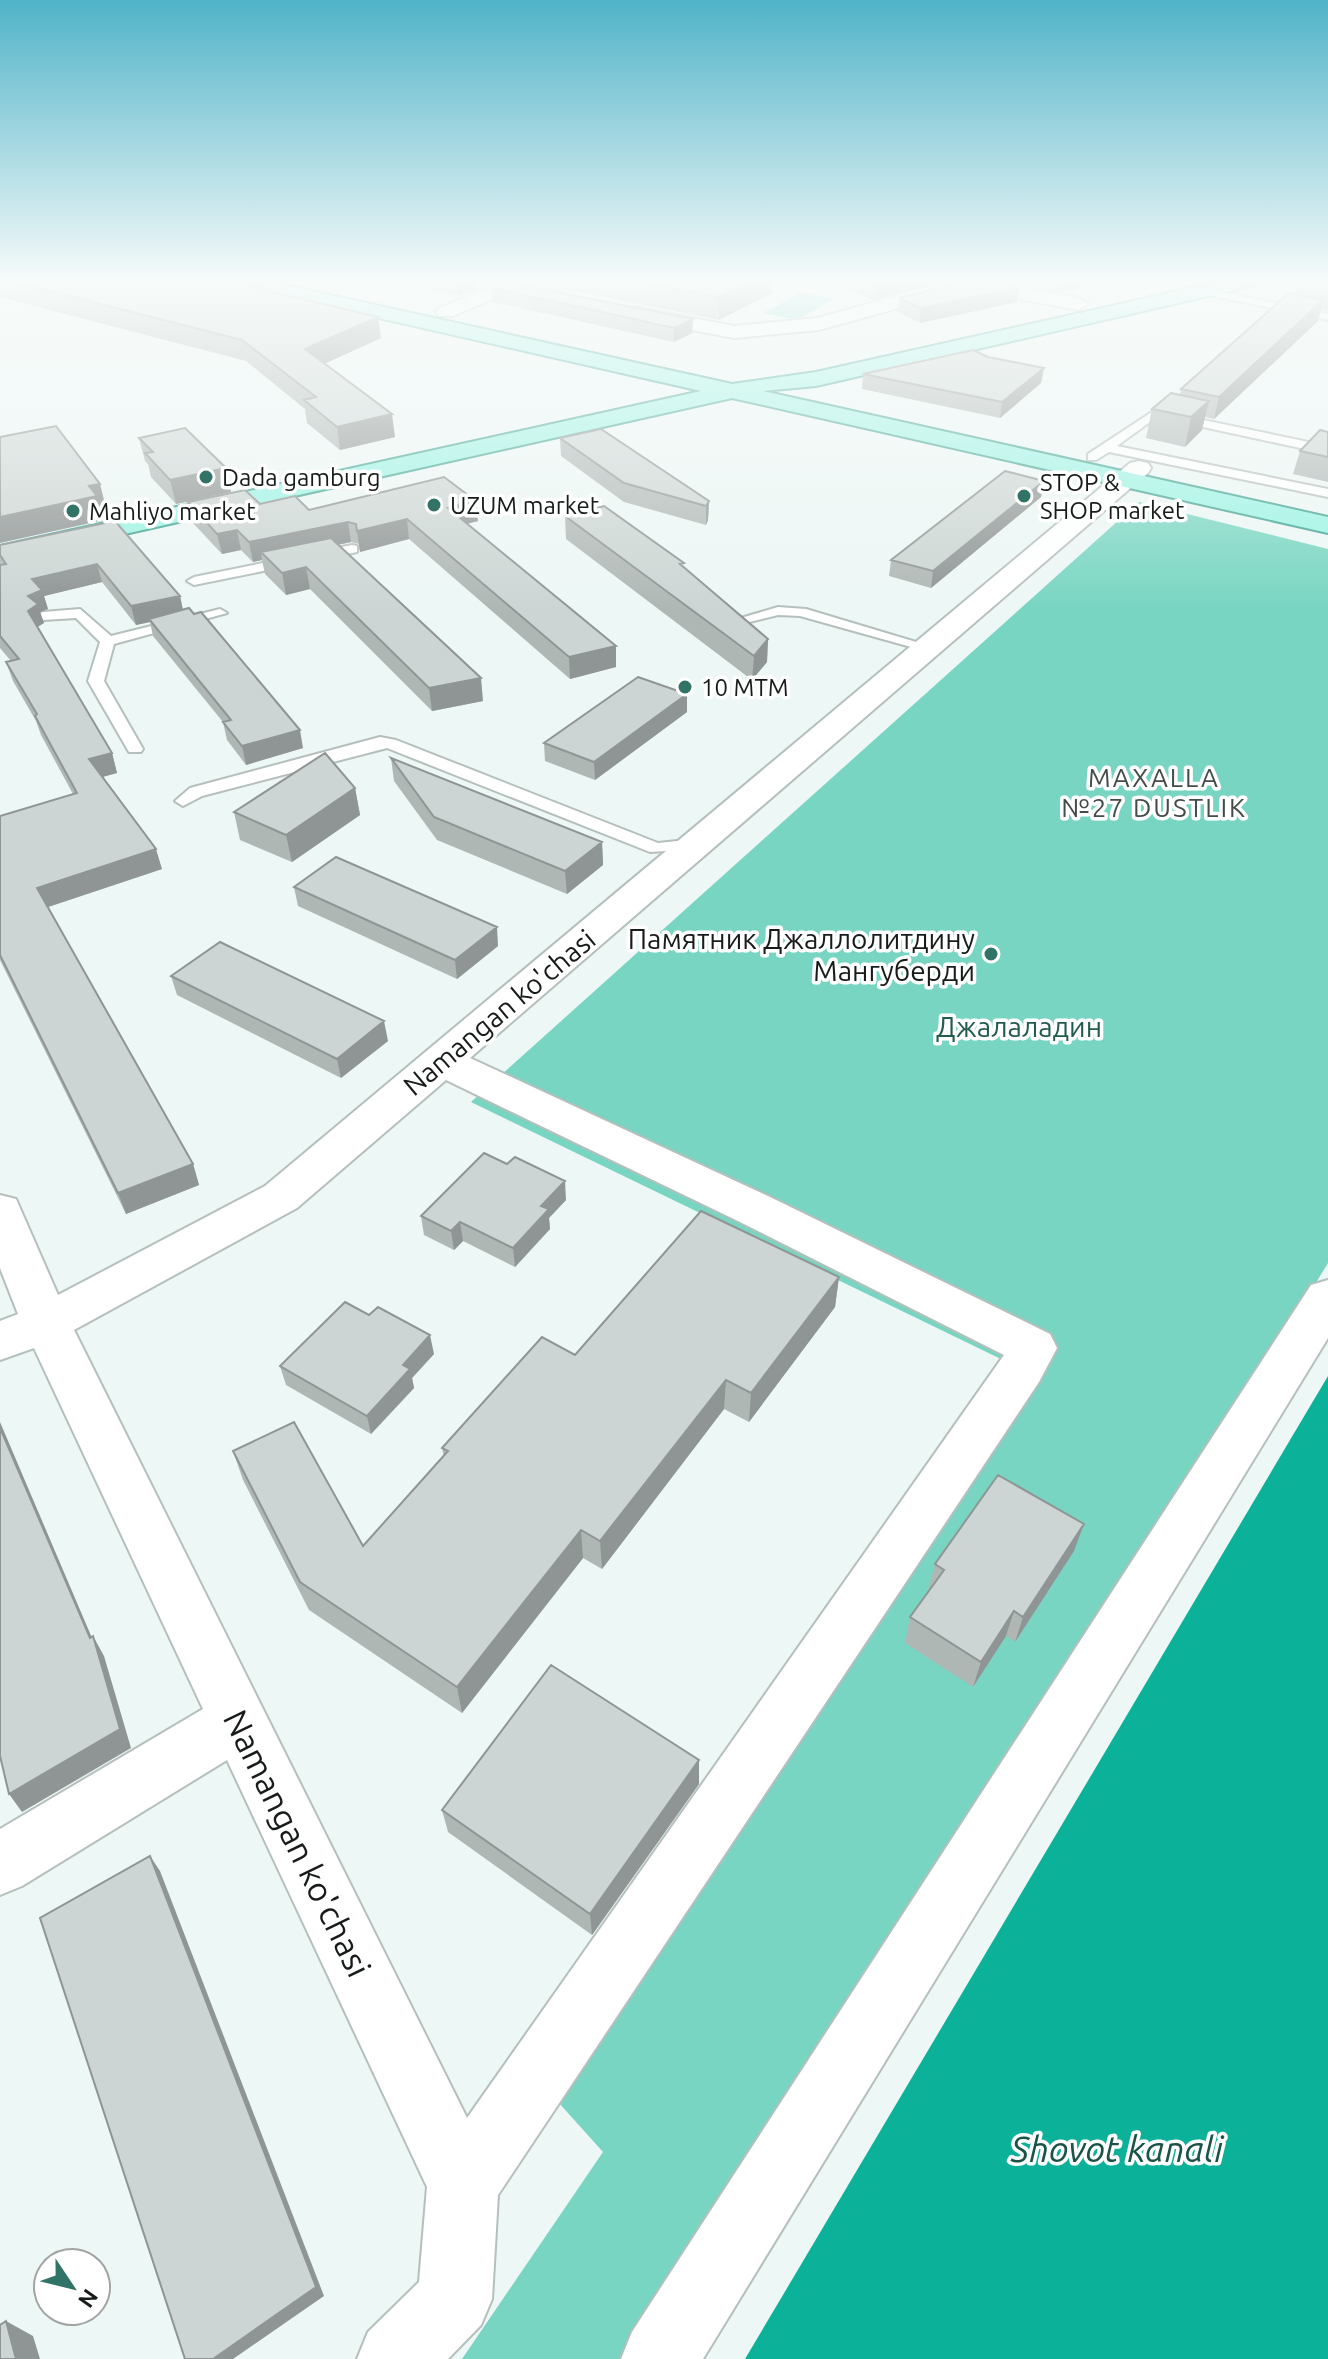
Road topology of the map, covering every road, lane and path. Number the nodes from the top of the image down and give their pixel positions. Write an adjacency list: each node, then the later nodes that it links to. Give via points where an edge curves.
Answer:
1 (731, 391): 5 (main road); 10 (main road)
2 (801, 391): 4 (main road)
3 (1328, 450): 4 (lane, via 1155,413)
4 (1100, 453): 5 (main road); 6 (lane)
5 (1133, 474): 7 (main road); 8 (main road); 16 (street, Namangan ko'chasi)
6 (1328, 493)
7 (1328, 510)
8 (1328, 525)
9 (352, 549): 11 (lane)
10 (0, 554)
11 (194, 581)
12 (220, 613): 15 (lane)
13 (43, 616): 15 (lane, via 80,613)
14 (741, 620): 16 (lane, via 778,611 801,612)
15 (108, 641): 17 (lane, via 96,681)
16 (929, 648): 19 (street, Namangan ko'chasi)
17 (135, 749)
18 (183, 801): 19 (lane, via 196,792 380,742 656,848)
19 (696, 844): 20 (street, Namangan ko'chasi)
20 (441, 1061): 23 (street, Namangan ko'chasi, via 281,1197); 26 (street, via 1033,1348)
21 (0, 1211): 23 (street, Namangan ko'chasi)
22 (1328, 1298): 28 (street)
23 (23, 1332): 24 (street, Namangan ko'chasi)
24 (238, 1720): 25 (street); 26 (street, Namangan ko'chasi)
25 (0, 1864)
26 (463, 2185): 27 (street, Namangan ko'chasi, via 455,2299)
27 (395, 2359)
28 (659, 2359)

